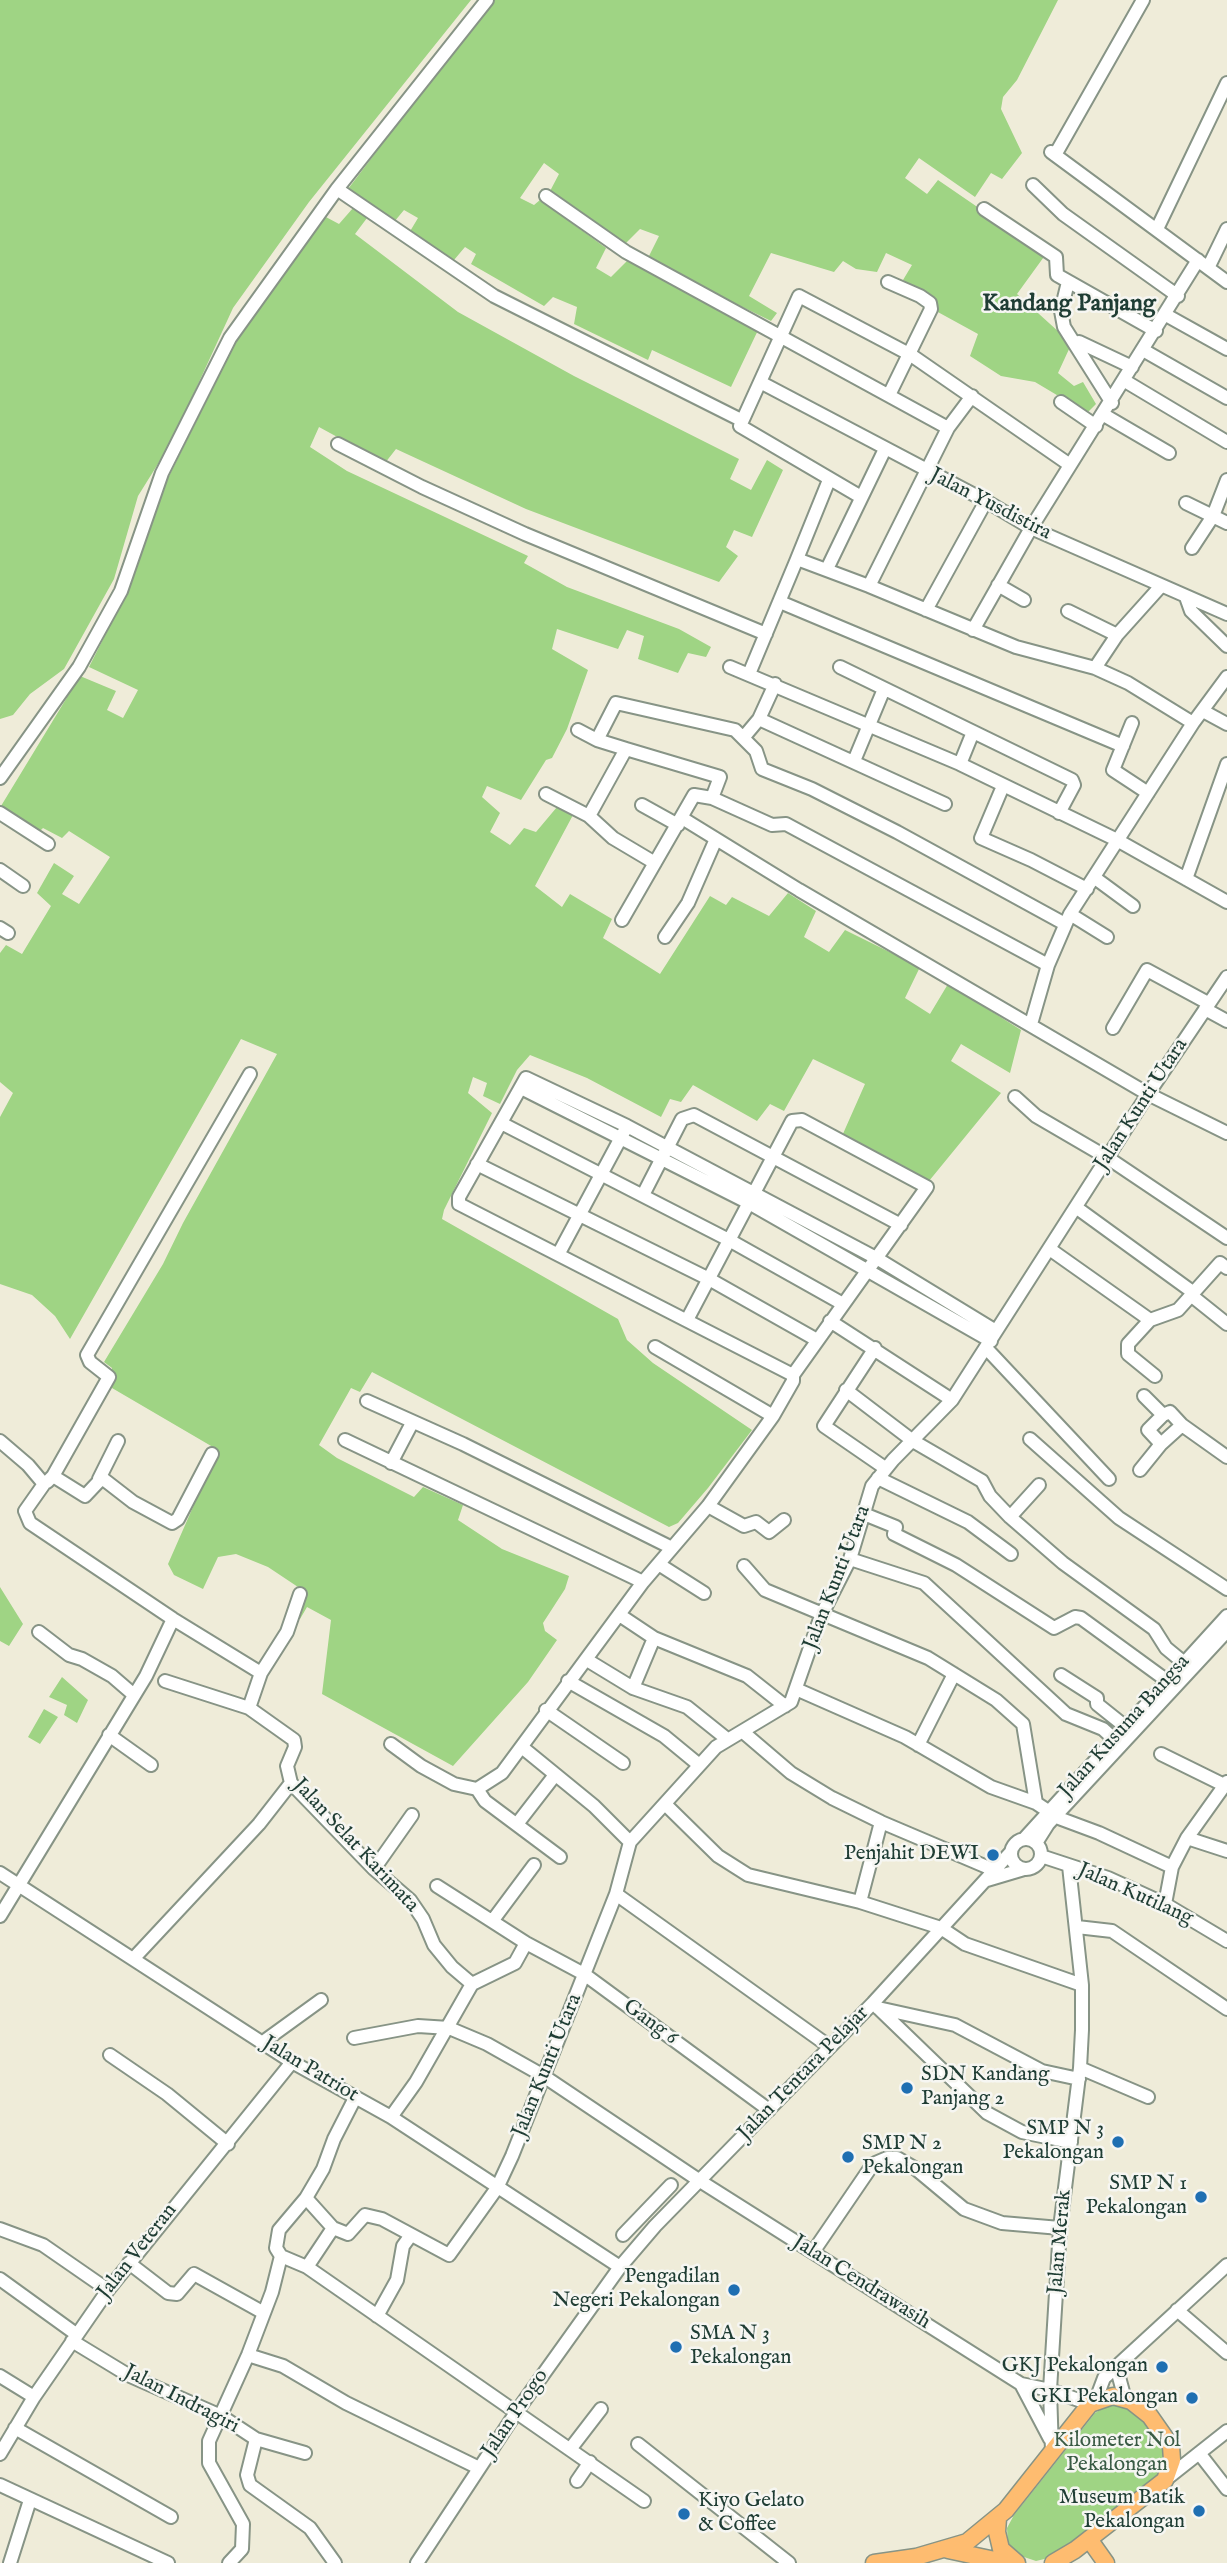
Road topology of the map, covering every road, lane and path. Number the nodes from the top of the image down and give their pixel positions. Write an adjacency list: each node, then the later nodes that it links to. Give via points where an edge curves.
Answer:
1 (487, 0): 5 (street)
2 (1143, 0): 8 (street, via 1053,153)
3 (1227, 83): 8 (street)
4 (1033, 185): 15 (street, via 1063,214)
5 (337, 189): 32 (street, via 494,296); 87 (street, via 230,338 162,473 121,591 79,667)
6 (546, 196): 18 (street, via 626,253)
7 (984, 209): 13 (street, via 1056,257 1055,272)
8 (1157, 229): 11 (street)
9 (1227, 229): 10 (street)
10 (1223, 247): 11 (street)
11 (1203, 264): 14 (street); 15 (street)
12 (888, 282): 22 (street, via 931,304)
13 (1069, 282): 17 (street); 30 (street, via 1062,306 1064,327)
14 (1227, 282)
15 (1178, 296): 16 (street)
16 (1166, 315): 17 (street); 20 (street)
17 (1156, 331): 21 (street)
18 (779, 336): 22 (street, via 801,296); 25 (street); 26 (street)
19 (1079, 342): 23 (street)
20 (1227, 349)
21 (1143, 350): 23 (street); 28 (street)
22 (911, 355): 26 (street); 27 (street)
23 (1132, 367): 24 (street)
24 (1125, 381): 30 (street); 35 (street)
25 (760, 382): 32 (street); 37 (street, Jalan Yusdistira)
26 (889, 395): 34 (street)
27 (972, 396): 34 (street); 39 (street)
28 (1227, 398)
29 (1061, 402): 33 (street)
30 (1112, 403): 31 (street)
31 (1104, 415): 33 (street); 38 (street)
32 (741, 421): 41 (street, via 744,430)
33 (1096, 426): 39 (street)
34 (948, 428): 40 (street)
35 (1227, 441)
36 (338, 444): 62 (street, via 513,528)
37 (885, 449): 40 (street, Jalan Yusdistira); 43 (street)
38 (1169, 453)
39 (1070, 465): 48 (street)
40 (926, 472): 44 (street, Jalan Yusdistira); 53 (street)
41 (829, 480): 43 (street); 50 (street)
42 (1227, 480): 46 (street)
43 (861, 497): 51 (street)
44 (986, 501): 48 (street, Jalan Yusdistira); 58 (street)
45 (1186, 503): 46 (street)
46 (1213, 516): 47 (street); 49 (street)
47 (1227, 523)
48 (1031, 527): 52 (street); 54 (street, Jalan Yusdistira)
49 (1192, 548)
50 (797, 559): 51 (street); 57 (street)
51 (827, 569): 53 (street)
52 (998, 585): 56 (street); 61 (street)
53 (869, 586): 58 (street)
54 (1161, 586): 55 (street, Jalan Yusdistira); 63 (street)
55 (1186, 597): 60 (street, Jalan Yusdistira); 64 (street, via 1191,611)
56 (1024, 600)
57 (780, 601): 62 (street); 82 (street)
58 (926, 610): 61 (street)
59 (1068, 611): 63 (street)
60 (1227, 615)
61 (973, 629): 67 (street, via 1033,653)
62 (766, 634): 68 (street)
63 (1117, 635): 67 (street)
64 (1227, 646)
65 (730, 667): 68 (street)
66 (840, 667): 71 (street)
67 (1095, 668): 75 (street, via 1128,682)
68 (749, 674): 70 (street)
69 (1227, 677): 72 (street)
70 (775, 684): 73 (street); 77 (street)
71 (884, 689): 77 (street); 79 (street)
72 (1203, 711): 75 (street); 76 (street)
73 (759, 719): 80 (street); 84 (street)
74 (1132, 723): 82 (street)
75 (1193, 723): 89 (street)
76 (1227, 724)
77 (870, 725): 84 (street); 85 (street)
78 (578, 730): 81 (street)
79 (973, 732): 85 (street); 95 (street, via 1073,782)
80 (743, 738): 81 (street, via 735,730 615,702); 108 (street, via 757,752 763,770 812,789)
81 (597, 740): 83 (street)
82 (1122, 746): 89 (street, via 1114,772)
83 (626, 749): 91 (street, via 720,776); 96 (street)
84 (854, 761): 92 (street)
85 (960, 764): 88 (street)
86 (1227, 764): 103 (street)
87 (0, 778)
88 (1003, 786): 95 (street); 104 (street, via 981,838)
89 (1148, 793): 99 (street)
90 (546, 794): 96 (street)
91 (712, 798): 97 (street, via 694,795); 112 (street, via 772,825 786,824)
92 (945, 803)
93 (642, 805): 97 (street)
94 (0, 813): 100 (street)
95 (1059, 813): 99 (street)
96 (589, 816): 101 (street, via 613,838)
97 (680, 821): 98 (street); 101 (street)
98 (716, 839): 110 (street, via 688,903); 116 (street)
99 (1117, 840): 103 (street); 104 (street)
100 (48, 844)
101 (655, 863): 109 (street)
102 (0, 870): 105 (street)
103 (1186, 878): 106 (street)
104 (1091, 884): 107 (street); 108 (street)
105 (23, 886)
106 (1227, 902)
107 (1133, 906)
108 (1068, 919): 111 (street); 112 (street)
109 (622, 920)
110 (665, 937)
111 (1107, 937)
112 (1048, 965): 116 (street)
113 (1227, 977): 114 (street, Jalan Kunti Utara)
114 (1207, 1006): 115 (street); 117 (street, via 1147,970); 119 (street, Jalan Kunti Utara)
115 (1227, 1021)
116 (1031, 1024): 119 (street)
117 (1113, 1028)
118 (250, 1074): 175 (street, via 87,1355 90,1363 109,1377)
119 (1147, 1094): 123 (street); 126 (street, Jalan Kunti Utara)
120 (1015, 1097): 126 (street, via 1036,1116)
121 (501, 1123): 122 (street, via 521,1088); 127 (street); 128 (street)
122 (624, 1131): 124 (street); 128 (street)
123 (1227, 1133)
124 (665, 1152): 125 (street, via 682,1119 692,1115); 129 (street); 130 (street)
125 (773, 1155): 130 (street); 133 (street); 133 (street, via 790,1124 799,1119 928,1187)
126 (1108, 1158): 131 (street, Jalan Kunti Utara); 134 (street)
127 (477, 1164): 132 (street); 137 (street, via 460,1204)
128 (600, 1172): 129 (street); 132 (street)
129 (643, 1195): 135 (street)
130 (752, 1198): 135 (street); 138 (street); 140 (street)
131 (1077, 1208): 136 (street, Jalan Kunti Utara); 142 (street)
132 (579, 1213): 137 (street); 141 (street)
133 (901, 1225): 138 (street)
134 (1227, 1238)
135 (729, 1240): 141 (street); 143 (street)
136 (1051, 1250): 146 (street); 149 (street, Jalan Kunti Utara)
137 (559, 1253): 144 (street)
138 (878, 1259): 140 (street); 149 (street)
139 (1225, 1261): 142 (street)
140 (869, 1270): 143 (street); 149 (street)
141 (709, 1279): 144 (street); 148 (street)
142 (1193, 1294): 146 (street, via 1171,1315); 147 (street)
143 (843, 1304): 145 (street)
144 (687, 1320): 152 (street)
145 (830, 1321): 148 (street); 151 (street)
146 (1150, 1321): 153 (street, via 1126,1349)
147 (1227, 1324)
148 (817, 1340): 152 (street)
149 (991, 1340): 156 (street, Jalan Kunti Utara); 174 (street)
150 (655, 1347): 159 (street)
151 (875, 1348): 154 (street); 156 (street)
152 (793, 1375): 159 (street)
153 (1155, 1376)
154 (846, 1390): 166 (street); 172 (street, via 824,1426)
155 (1144, 1396): 158 (street)
156 (952, 1400): 166 (street, Jalan Kunti Utara)
157 (367, 1401): 160 (street)
158 (1163, 1415): 161 (street, via 1170,1412); 167 (street, via 1148,1430)
159 (773, 1416): 177 (street)
160 (412, 1423): 170 (street); 181 (street)
161 (1182, 1425): 167 (street); 169 (street)
162 (1030, 1439): 187 (street, via 1119,1518)
163 (345, 1440): 170 (street)
164 (0, 1441): 175 (street)
165 (118, 1441): 173 (street)
166 (913, 1441): 172 (street, Jalan Kunti Utara); 179 (street, via 982,1481)
167 (1161, 1444): 171 (street)
168 (212, 1454): 173 (street, via 172,1523)
169 (1227, 1457)
170 (391, 1463): 186 (street)
171 (1140, 1470)
172 (881, 1473): 178 (street, Jalan Kunti Utara); 182 (street, via 968,1522)
173 (99, 1479): 175 (street, via 83,1496)
174 (1109, 1479)
175 (49, 1480): 193 (street, via 25,1511 30,1523)
176 (1039, 1485): 179 (street)
177 (708, 1506): 180 (street, via 744,1525 756,1521 768,1532); 181 (street)
178 (864, 1514): 183 (street, Jalan Kunti Utara); 202 (street, via 896,1527 894,1534 956,1565 1054,1628 1081,1618)
179 (1010, 1517): 198 (street, via 1063,1563 1154,1629 1166,1648)
180 (784, 1520)
181 (672, 1548): 184 (street)
182 (1011, 1554)
183 (850, 1559): 191 (street, Jalan Kunti Utara); 216 (street, via 924,1583 1066,1714 1103,1729)
184 (660, 1565): 186 (street); 188 (street)
185 (744, 1566): 191 (street, via 765,1590)
186 (643, 1582): 190 (street)
187 (1227, 1589)
188 (704, 1593)
189 (300, 1594): 199 (street, via 287,1632)
190 (621, 1616): 196 (street); 197 (street)
191 (821, 1616): 200 (street, via 928,1658); 206 (street, Jalan Kunti Utara)
192 (1227, 1616): 198 (street, Jalan Kusuma Bangsa)
193 (173, 1619): 199 (street); 207 (street)
194 (39, 1632): 207 (street, via 69,1655 112,1676)
195 (1227, 1632): 210 (street, Jalan Kusuma Bangsa)
196 (654, 1638): 205 (street); 208 (street, via 747,1676)
197 (587, 1660): 204 (street); 205 (street)
198 (1183, 1662): 202 (street, Jalan Kusuma Bangsa)
199 (261, 1673): 209 (street)
200 (954, 1674): 218 (street); 229 (street, via 996,1700 1023,1724)
201 (1061, 1675): 212 (street, via 1097,1698 1097,1704)
202 (1166, 1680): 210 (street, Jalan Kusuma Bangsa)
203 (165, 1681): 209 (street)
204 (568, 1681): 211 (street); 222 (street, via 664,1736)
205 (633, 1688): 215 (street, via 687,1707)
206 (796, 1689): 208 (street, Jalan Kunti Utara); 218 (street)
207 (134, 1695): 214 (street)
208 (785, 1706): 213 (street, Jalan Kunti Utara)
209 (249, 1708): 226 (street, Jalan Selat Karimata, via 294,1740 287,1766)
210 (1152, 1708): 212 (street, Jalan Kusuma Bangsa); 225 (street, Jalan Kusuma Bangsa)
211 (546, 1710): 219 (street); 221 (street)
212 (1127, 1728): 216 (street, Jalan Kusuma Bangsa)
213 (743, 1732): 215 (street, Jalan Kunti Utara); 233 (street, via 791,1773)
214 (109, 1735): 223 (street); 248 (street)
215 (727, 1739): 222 (street, Jalan Kunti Utara)
216 (1115, 1740): 225 (street, Jalan Kusuma Bangsa)
217 (391, 1744): 228 (street, via 454,1784)
218 (918, 1745): 229 (street, via 991,1787)
219 (523, 1748): 224 (street); 228 (street, via 502,1773)
220 (1161, 1754): 227 (street)
221 (623, 1763)
222 (698, 1764): 230 (street, Jalan Kunti Utara)
223 (151, 1765)
224 (555, 1775): 234 (street); 237 (street)
225 (1085, 1778): 232 (street, Jalan Kusuma Bangsa)
226 (291, 1783): 245 (street, Jalan Selat Karimata); 259 (street, via 259,1824)
227 (1226, 1784): 235 (street)
228 (477, 1789): 234 (street, via 485,1801)
229 (1036, 1803): 232 (street)
230 (665, 1804): 237 (street, Jalan Kunti Utara); 251 (street, via 718,1856 748,1875)
231 (412, 1815): 245 (street)
232 (1051, 1818): 236 (street, Jalan Kusuma Bangsa); 244 (street)
233 (881, 1822): 247 (street); 251 (street)
234 (517, 1824): 240 (street)
235 (1187, 1838): 238 (street); 244 (street)
236 (1030, 1841): 239 (street, Jalan Tentara Pelajar, via 1015,1844); 241 (street)
237 (630, 1842): 250 (street, Jalan Kunti Utara)
238 (1227, 1850)
239 (1011, 1852): 241 (street, via 1013,1862); 247 (street, Jalan Tentara Pelajar)
240 (560, 1857)
241 (1033, 1864): 243 (street, Jalan Kutilang); 247 (street, Jalan Tentara Pelajar)
242 (534, 1865): 254 (street)
243 (1066, 1866): 252 (street, Jalan Kutilang, via 1087,1869); 255 (street, Jalan Merak)
244 (1172, 1867): 252 (street)
245 (374, 1869): 261 (street, Jalan Selat Karimata, via 410,1900 434,1945)
246 (0, 1873): 248 (street, Jalan Patriot)
247 (990, 1875): 256 (street, Jalan Tentara Pelajar)
248 (19, 1885): 253 (street); 259 (street, Jalan Patriot)
249 (437, 1886): 254 (street, Gang 6)
250 (616, 1894): 260 (street, Jalan Kunti Utara); 269 (street)
251 (860, 1902): 256 (street)
252 (1165, 1904): 257 (street, Jalan Kutilang)
253 (0, 1916)
254 (493, 1920): 258 (street, Gang 6)
255 (1077, 1927): 262 (street, Jalan Merak); 265 (street, via 1112,1931)
256 (941, 1928): 262 (street, via 965,1944); 264 (street, Jalan Tentara Pelajar)
257 (1227, 1941)
258 (526, 1943): 260 (street, Gang 6); 261 (street, via 514,1963)
259 (134, 1958): 268 (street, Jalan Patriot)
260 (584, 1974): 273 (street, Jalan Kunti Utara); 276 (street, Gang 6)
261 (472, 1984): 266 (street)
262 (1082, 1985): 272 (street, Jalan Merak)
263 (321, 2000): 268 (street)
264 (875, 2006): 269 (street, Jalan Tentara Pelajar); 272 (street, via 955,2025 1042,2071); 278 (street, via 987,2113 1022,2132)
265 (1227, 2009)
266 (449, 2028): 267 (street, via 418,2026); 273 (street, Jalan Cendrawasih); 277 (street)
267 (354, 2038)
268 (263, 2042): 271 (street, Jalan Patriot)
269 (830, 2047): 276 (street, Jalan Tentara Pelajar)
270 (110, 2055): 279 (street)
271 (292, 2062): 275 (street, Jalan Patriot); 279 (street, Jalan Veteran)
272 (1079, 2074): 274 (street); 278 (street, Jalan Merak)
273 (542, 2075): 280 (street, Jalan Cendrawasih); 282 (street, Jalan Kunti Utara)
274 (1148, 2097)
275 (355, 2098): 277 (street, Jalan Patriot); 283 (street)
276 (769, 2110): 280 (street, Jalan Tentara Pelajar)
277 (391, 2116): 282 (street, Jalan Patriot)
278 (1071, 2141): 287 (street, Jalan Merak)
279 (228, 2144): 293 (street, Jalan Veteran)
280 (700, 2181): 285 (street, Jalan Tentara Pelajar); 291 (street, Jalan Cendrawasih)
281 (671, 2185): 284 (street)
282 (496, 2188): 289 (street, Jalan Kunti Utara, via 449,2255); 296 (street, Jalan Patriot)
283 (306, 2198): 286 (street); 292 (street, via 279,2231 276,2248)
284 (643, 2213): 285 (street); 290 (street)
285 (655, 2226): 296 (street, Jalan Tentara Pelajar)
286 (333, 2228): 289 (street, via 348,2234 369,2214); 295 (street)
287 (1060, 2228): 291 (street, via 990,2219 964,2208 906,2162 881,2159 873,2164); 308 (street, Jalan Merak)
288 (0, 2229): 298 (street, via 43,2245)
289 (411, 2235): 301 (street, via 403,2246 397,2280)
290 (623, 2235)
291 (813, 2252): 307 (street, Jalan Cendrawasih)
292 (281, 2256): 295 (street); 300 (street)
293 (129, 2263): 298 (street, Jalan Veteran); 300 (street, via 168,2293 177,2294 194,2274)
294 (1227, 2265): 299 (street)
295 (307, 2267): 301 (street)
296 (620, 2267): 313 (street, Jalan Progo)
297 (0, 2279): 302 (street, Jalan Indragiri)
298 (108, 2290): 302 (street, Jalan Veteran)
299 (1177, 2311): 303 (street); 305 (street)
300 (264, 2313): 304 (street)
301 (377, 2316): 313 (street)
302 (74, 2337): 309 (street, Jalan Veteran); 314 (street, Jalan Indragiri, via 128,2375)
303 (1227, 2353)
304 (248, 2355): 314 (street); 325 (street, via 283,2366 346,2403)
305 (1116, 2366): 310 (street); 311 (street, via 1104,2378)
306 (0, 2376): 309 (street)
307 (1021, 2384): 308 (street, Jalan Cendrawasih); 319 (street, Jalan Cendrawasih)
308 (1051, 2390): 311 (street, Jalan Cendrawasih); 319 (street, Jalan Merak)
309 (34, 2397): 315 (street, Jalan Veteran)
310 (1125, 2399): 311 (main road, via 1113,2396); 326 (main road, via 1150,2416 1171,2446)
311 (1092, 2403): 319 (main road)
312 (601, 2409): 320 (street)
313 (517, 2411): 320 (street); 325 (street, Jalan Progo)
314 (221, 2416): 317 (street, Jalan Indragiri); 338 (street, via 207,2455 244,2532 242,2549)
315 (15, 2428): 323 (street, Jalan Veteran); 332 (street)
316 (1227, 2431): 322 (street)
317 (256, 2439): 321 (street); 339 (street, Jalan Indragiri, via 247,2476 250,2485 310,2528)
318 (638, 2444): 341 (street)
319 (1052, 2447): 333 (main road)
320 (571, 2448): 324 (street)
321 (305, 2453)
322 (1199, 2453): 326 (street); 329 (street)
323 (0, 2454)
324 (590, 2462): 327 (street); 331 (street)
325 (479, 2468): 340 (street, Jalan Progo)
326 (1165, 2480): 334 (main road)
327 (577, 2481)
328 (0, 2485): 330 (street)
329 (1227, 2489)
330 (30, 2500): 336 (street); 337 (street)
331 (644, 2501)
332 (171, 2517)
333 (998, 2518): 335 (main road, via 967,2542); 344 (main road, via 1001,2549)
334 (1089, 2539): 345 (main road); 346 (main road)
335 (948, 2550): 342 (main road); 343 (main road)
336 (10, 2563)
337 (168, 2563)
338 (229, 2563)
339 (335, 2563)
340 (416, 2563)
341 (789, 2563)
342 (874, 2563)
343 (1009, 2563)
344 (1017, 2563)
345 (1053, 2563)
346 (1106, 2563)

